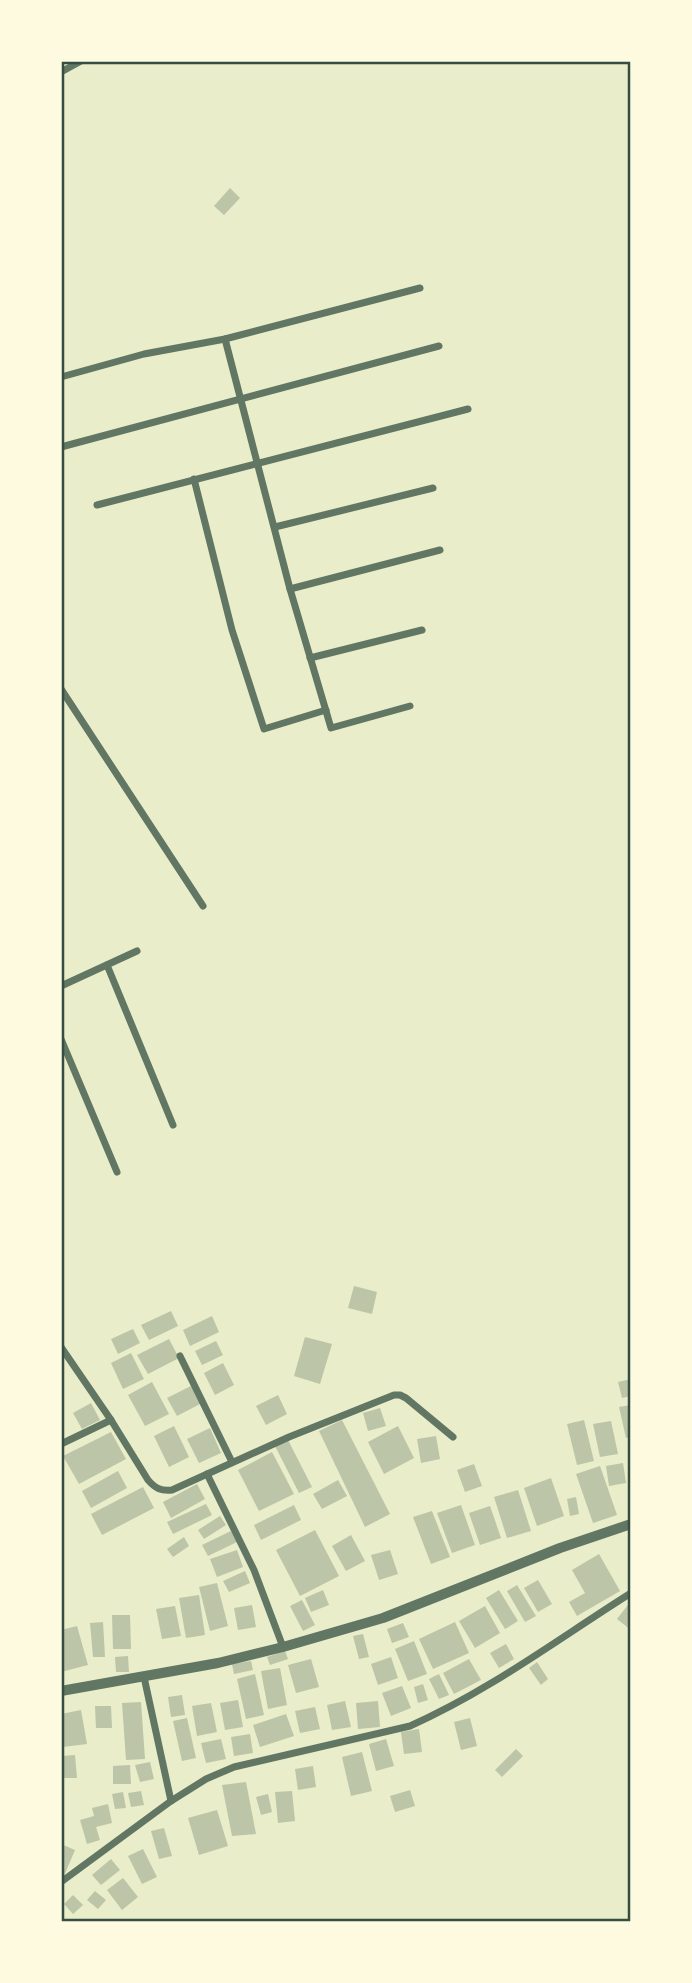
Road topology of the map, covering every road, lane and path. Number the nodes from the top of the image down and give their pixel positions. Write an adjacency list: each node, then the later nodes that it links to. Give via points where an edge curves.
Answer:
1 (81, 61): 2 (street)
2 (61, 72)
3 (420, 288): 4 (street)
4 (225, 339): 6 (street, via 144,354); 7 (street)
5 (439, 346): 7 (street)
6 (61, 377)
7 (241, 400): 9 (street); 10 (street)
8 (468, 409): 10 (street)
9 (61, 447)
10 (258, 462): 11 (street); 14 (street)
11 (194, 479): 13 (street); 21 (street, via 232,630 264,729)
12 (433, 488): 14 (street)
13 (96, 505)
14 (275, 527): 16 (street)
15 (440, 550): 16 (street)
16 (290, 589): 18 (street)
17 (422, 630): 18 (street)
18 (310, 659): 21 (street)
19 (61, 689): 22 (street)
20 (410, 706): 21 (street, via 331,728)
21 (326, 710)
22 (203, 906)
23 (137, 951): 24 (street)
24 (107, 965): 25 (street); 27 (street)
25 (61, 986)
26 (61, 1039): 28 (street)
27 (173, 1125)
28 (117, 1172)
29 (61, 1347): 31 (street)
30 (180, 1356): 34 (street)
31 (111, 1420): 33 (street); 35 (street, via 155,1487 172,1490)
32 (453, 1437): 34 (street, via 400,1395)
33 (61, 1444)
34 (232, 1462): 35 (street)
35 (207, 1474): 38 (street, via 254,1570)
36 (631, 1524): 38 (street, via 383,1618)
37 (631, 1593): 41 (street, via 512,1671 410,1726 234,1767)
38 (283, 1647): 39 (street)
39 (144, 1677): 40 (street); 41 (street)
40 (61, 1691)
41 (171, 1801): 42 (street)
42 (61, 1882)

